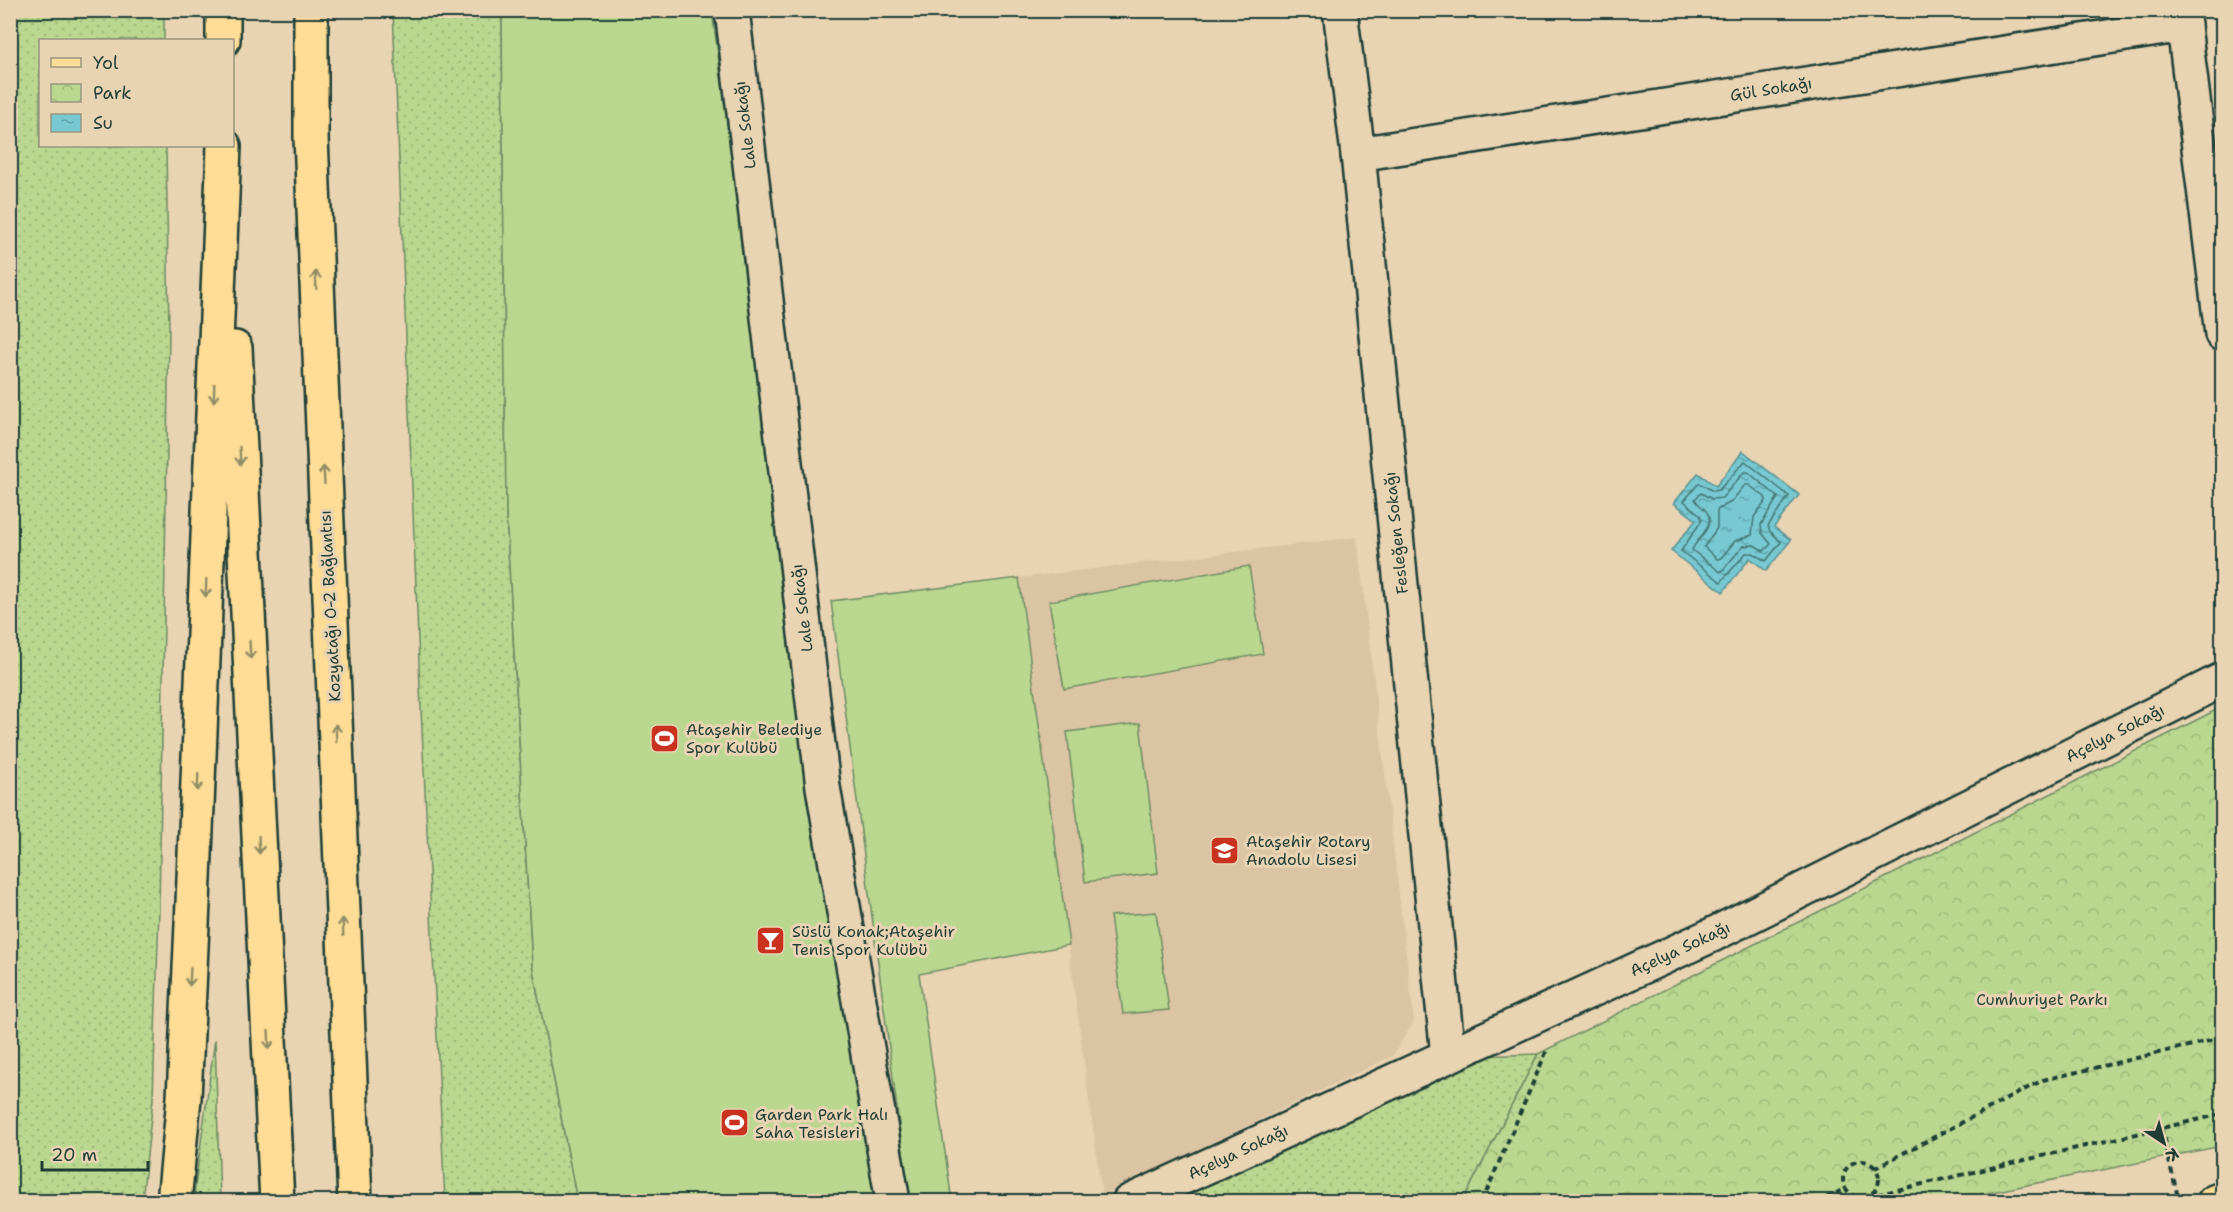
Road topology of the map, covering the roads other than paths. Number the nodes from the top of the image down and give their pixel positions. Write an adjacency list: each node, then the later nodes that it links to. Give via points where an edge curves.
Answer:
1 (223, 10): 6 (main road)
2 (311, 10): 12 (main road, Kozyatağı O-2 Bağlantısı, one-way to 2, via 310,137)
3 (732, 10): 19 (street, Lale Sokağı, via 823,787)
4 (1340, 10): 9 (street, Fesleğen Sokağı)
5 (2183, 18): 9 (street, Gül Sokağı); 10 (street)
6 (223, 39)
7 (224, 147): 15 (main road, one-way to 15, via 194,903 184,1098)
8 (224, 147): 16 (main road, one-way to 16)
9 (1358, 154): 13 (street, Fesleğen Sokağı)
10 (2223, 334)
11 (2223, 680): 13 (street, Açelya Sokağı, via 1712,935)
12 (345, 986): 17 (main road, Kozyatağı O-2 Bağlantısı); 18 (main road)
13 (1448, 1056): 20 (street, Açelya Sokağı)
14 (2223, 1200): 21 (main road)
15 (174, 1202)
16 (277, 1202)
17 (355, 1202)
18 (372, 1202)
19 (893, 1202)
20 (1130, 1202)
21 (2214, 1202)

